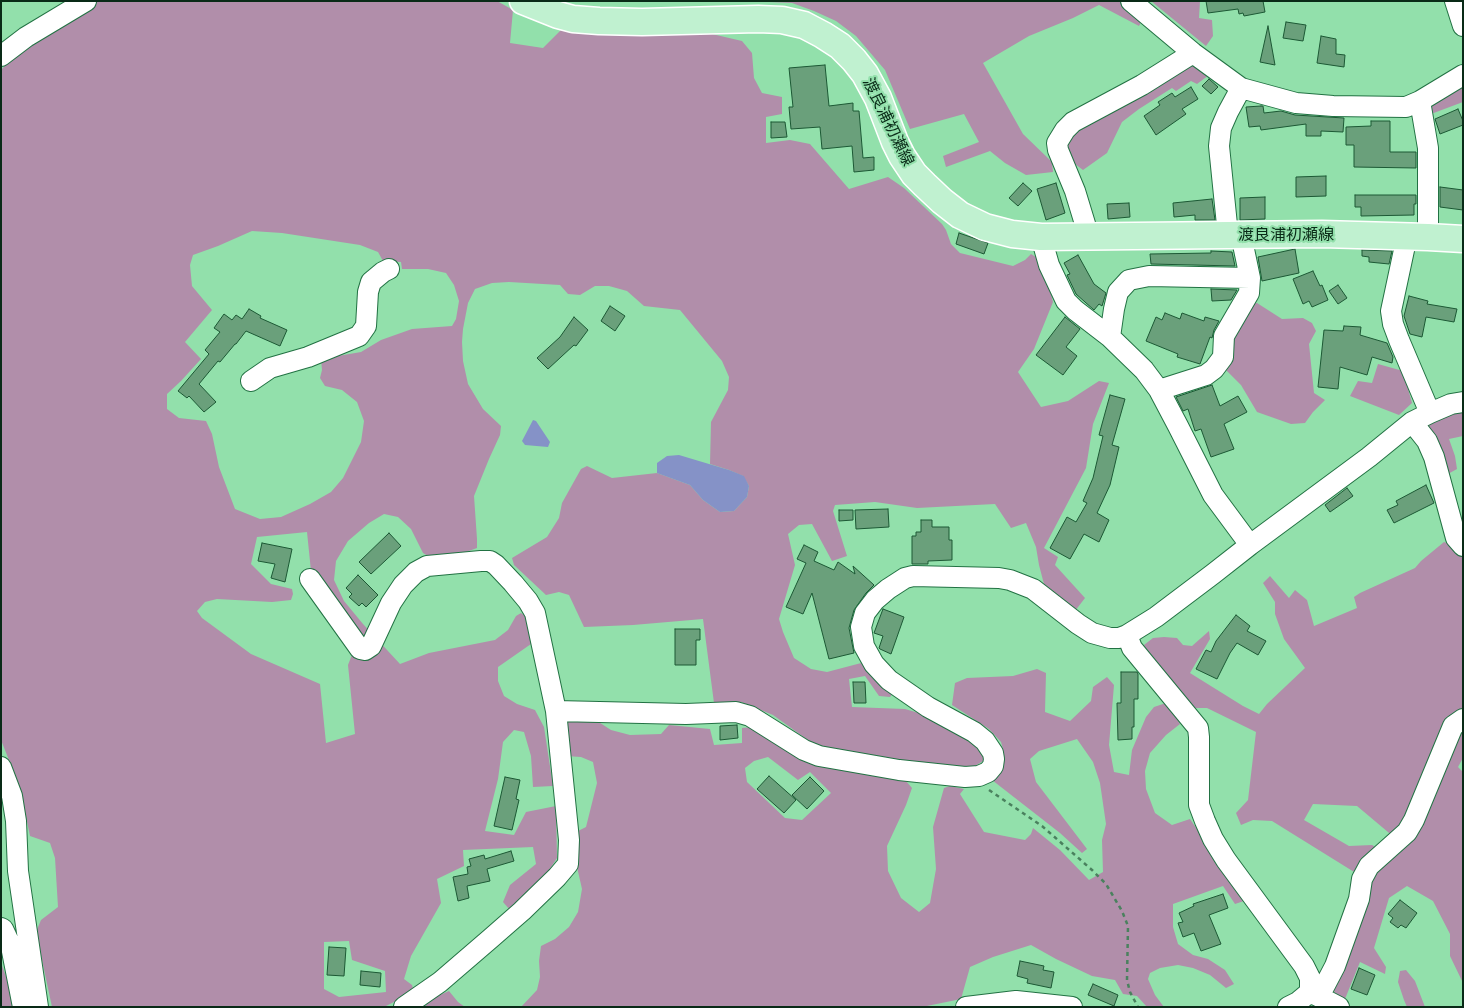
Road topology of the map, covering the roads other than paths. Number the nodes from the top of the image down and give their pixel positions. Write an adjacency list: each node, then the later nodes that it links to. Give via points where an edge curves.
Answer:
1 (86, 1): 7 (street, via 26,36)
2 (524, 1): 14 (main road, 渡良浦初瀬線, via 572,19 642,22 758,19 804,25 840,46 865,74 902,156 914,174 942,201 960,215 985,227)
3 (1131, 1): 6 (street)
4 (1455, 1): 5 (street)
5 (1463, 26)
6 (1193, 53): 9 (street); 13 (street, via 1073,122 1057,143)
7 (1, 56)
8 (1463, 75): 10 (street)
9 (1241, 88): 10 (street, via 1296,103 1333,106 1406,107); 11 (street, via 1221,128 1219,146)
10 (1420, 101): 12 (street, via 1428,148)
11 (1235, 235): 12 (main road, 渡良浦初瀬線); 13 (main road, 渡良浦初瀬線); 17 (street)
12 (1418, 236): 15 (main road, 渡良浦初瀬線); 22 (street, via 1391,310)
13 (1089, 237): 14 (main road, 渡良浦初瀬線)
14 (1040, 238): 18 (street, via 1066,301)
15 (1463, 239)
16 (389, 270): 19 (street, via 371,282 366,326 360,336 270,368)
17 (1250, 278): 18 (street, via 1149,276 1129,280 1118,292); 20 (street, via 1249,293 1224,336 1223,357 1214,370)
18 (1110, 337): 20 (street, via 1144,370)
19 (251, 381)
20 (1159, 390): 23 (street, via 1212,495)
21 (1463, 402): 22 (street)
22 (1421, 417): 23 (street); 24 (street, via 1456,538)
23 (1250, 545): 26 (street)
24 (1463, 546)
25 (310, 579): 27 (street, via 360,649 366,650 371,646 391,603 416,572 427,566 490,561 528,601 535,613)
26 (1126, 636): 27 (street, via 1110,638 1092,632 1033,589 998,578 912,576 875,600 865,613 861,627 869,657 882,674 900,688 985,741 993,753 993,766 979,776 898,770 819,756 750,716 736,712 686,714); 31 (street, via 1132,648 1198,728 1199,805 1205,821 1226,860 1304,966)
27 (556, 710): 34 (street, via 569,840 568,864 490,939 440,982)
28 (1463, 719): 31 (street, via 1453,726 1407,832 1369,866 1335,966 1324,987)
29 (1, 767): 33 (street, via 12,796 16,821 18,871)
30 (1, 928): 32 (street, via 11,946)
31 (1312, 994): 37 (street); 38 (street)
32 (23, 1007)
33 (38, 1007)
34 (404, 1007)
35 (966, 1007): 36 (street, via 1016,1000)
36 (1072, 1007)
37 (1288, 1007)
38 (1339, 1007)

